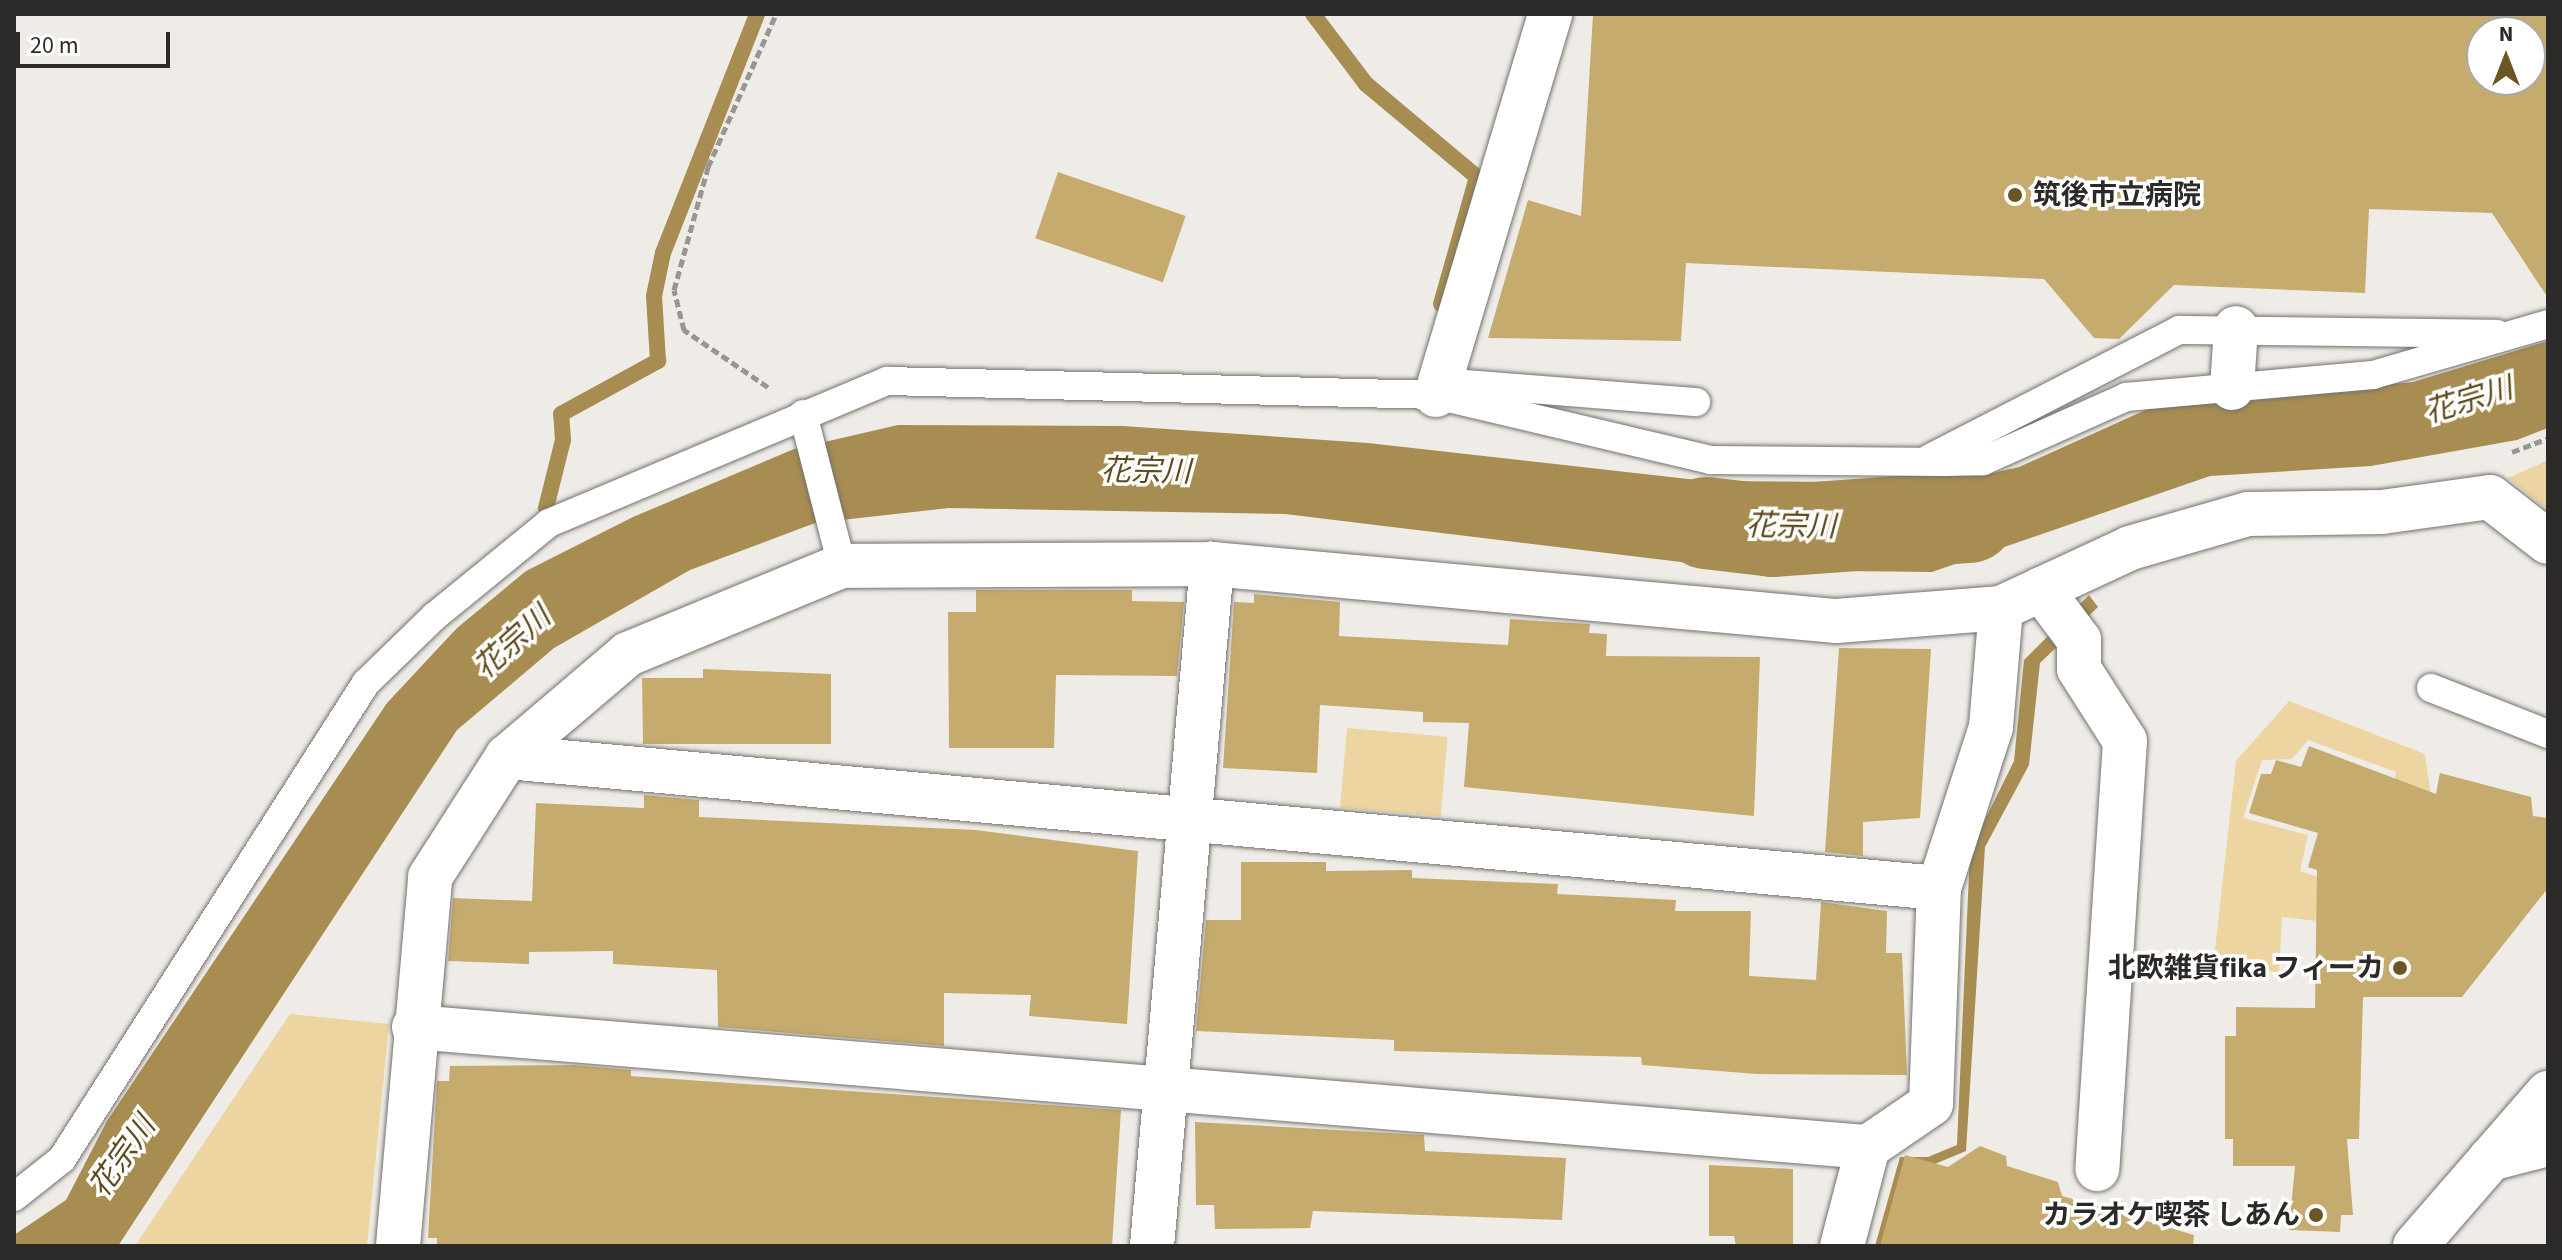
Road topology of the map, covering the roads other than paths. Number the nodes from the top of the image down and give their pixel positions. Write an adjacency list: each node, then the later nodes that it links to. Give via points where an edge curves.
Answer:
1 (1550, 14): 4 (street)
2 (2236, 328): 3 (lane); 5 (street); 8 (lane, via 2179,330)
3 (2539, 330): 5 (lane, via 2373,375)
4 (1438, 388): 6 (lane); 7 (lane, via 887,381); 8 (lane, via 1710,460)
5 (2232, 388): 8 (lane, via 2126,397 1983,461)
6 (1696, 402)
7 (806, 424): 10 (lane); 26 (lane, via 549,523 514,546 366,683 87,1123 62,1159)
8 (1923, 462)
9 (2548, 542): 13 (street, via 2490,497 2382,512 2248,514 2130,548)
10 (838, 548): 11 (street); 16 (street, via 628,654)
11 (1212, 564): 12 (street, via 1836,621); 17 (street)
12 (2001, 608): 13 (street); 18 (street, via 1991,727)
13 (2059, 613): 25 (street, via 2079,669 2125,741)
14 (2431, 688): 15 (lane)
15 (2548, 734)
16 (507, 757): 17 (street); 19 (street, via 430,877)
17 (1186, 819): 18 (street); 20 (street)
18 (1939, 888): 23 (street, via 1931,1104)
19 (414, 1027): 20 (street); 27 (street)
20 (1162, 1089): 23 (street); 28 (street)
21 (2548, 1093): 24 (street)
22 (2548, 1144): 24 (street)
23 (1868, 1147): 29 (street)
24 (2490, 1159): 30 (street)
25 (2097, 1169)
26 (14, 1197)
27 (398, 1246)
28 (1152, 1246)
29 (1842, 1246)
30 (2415, 1246)

